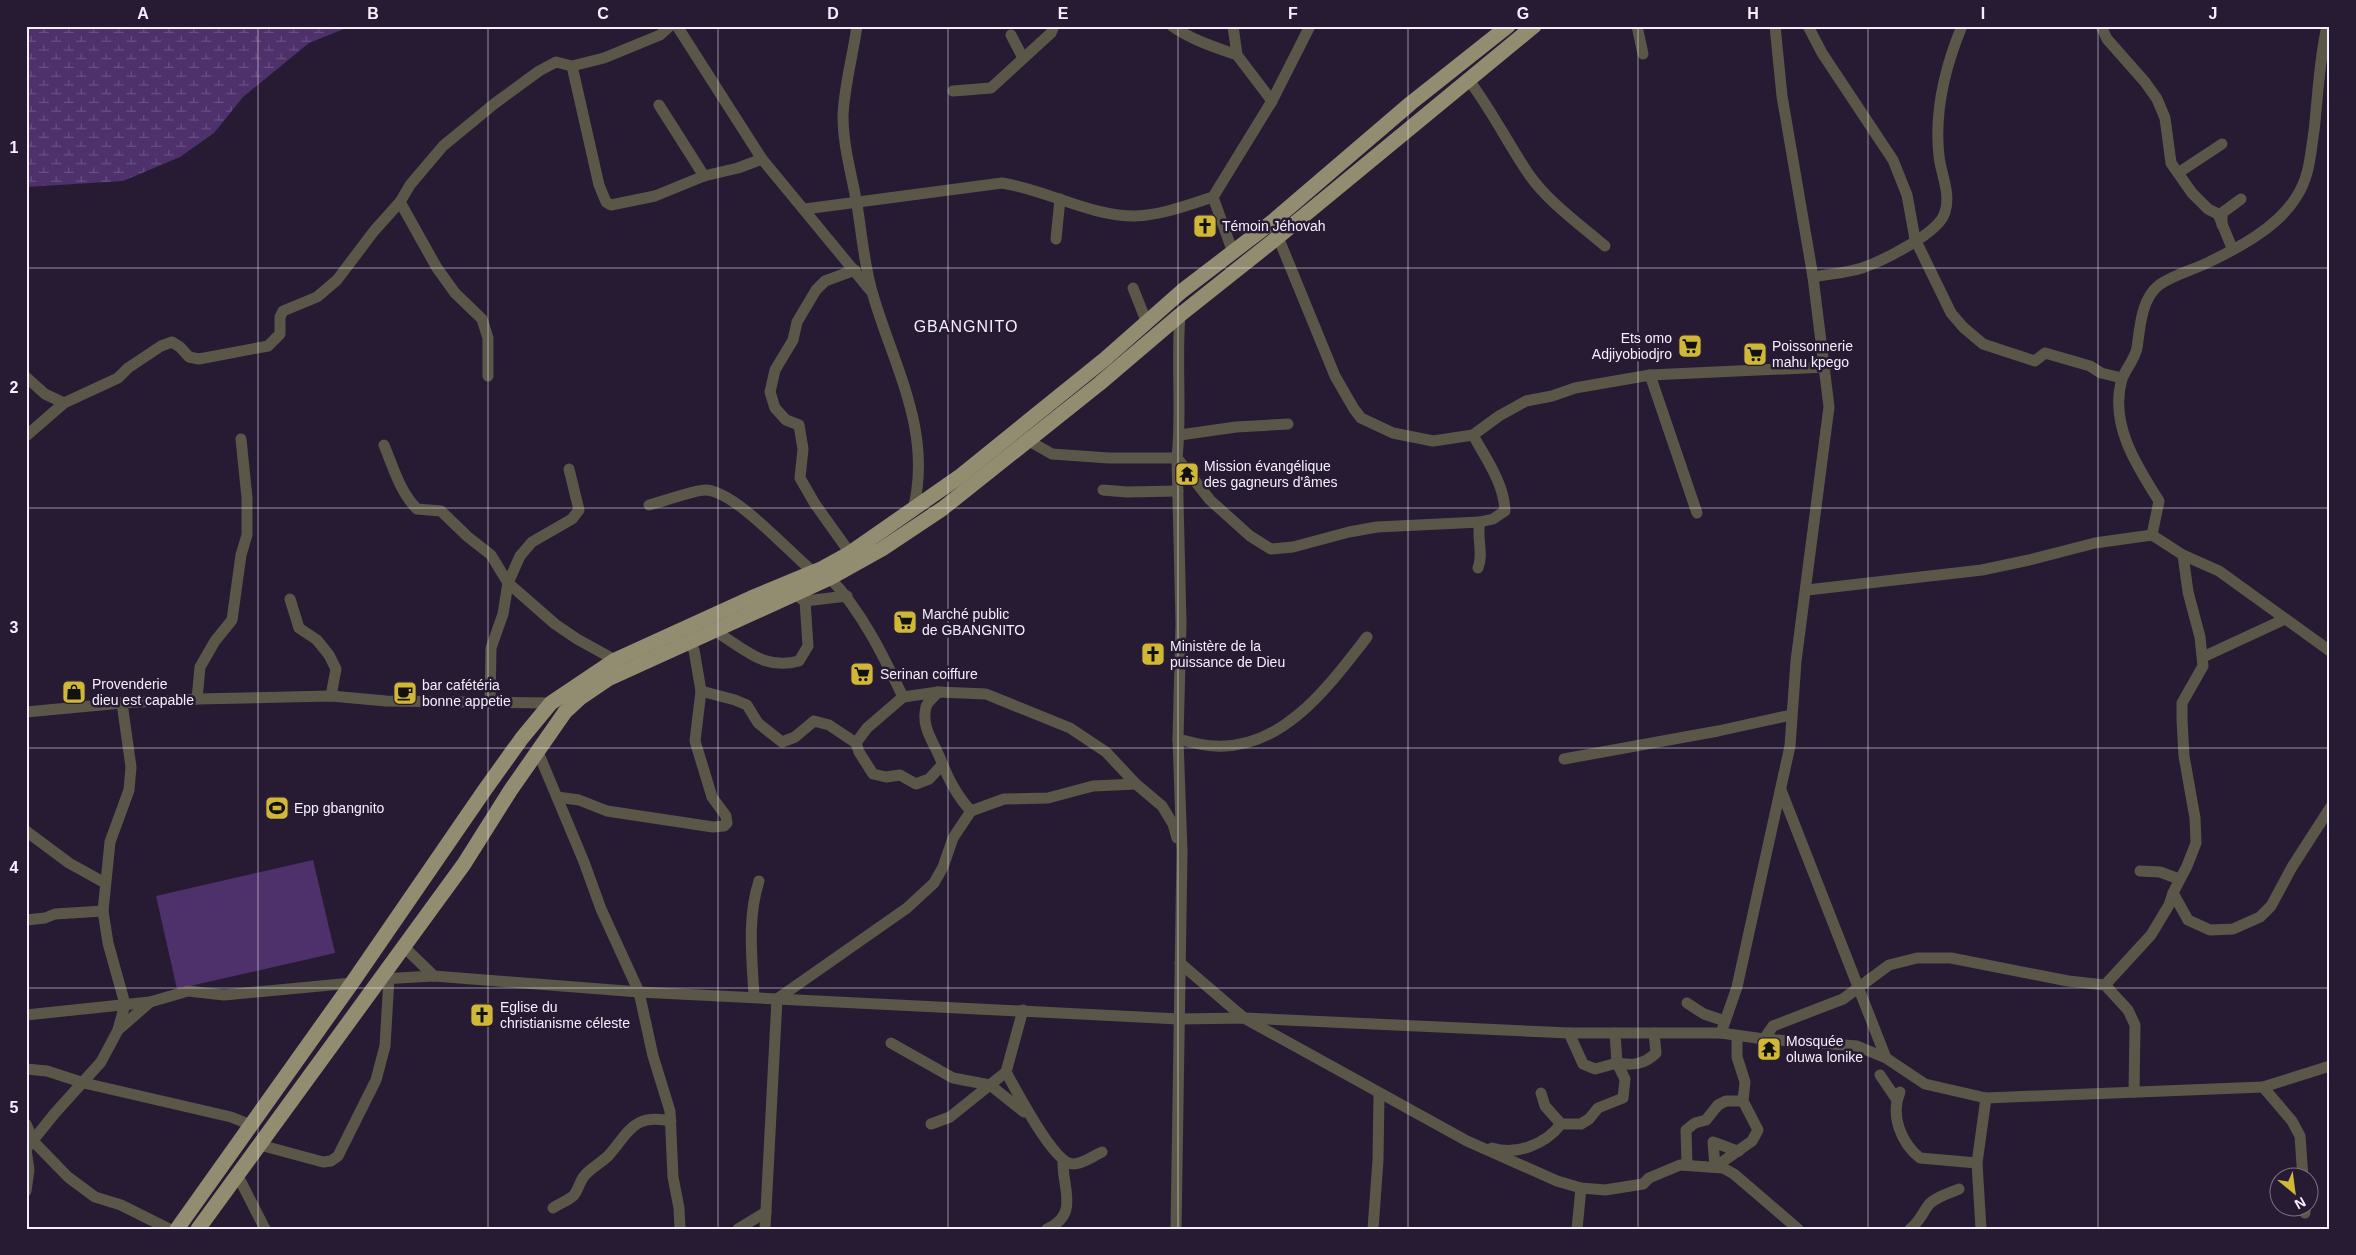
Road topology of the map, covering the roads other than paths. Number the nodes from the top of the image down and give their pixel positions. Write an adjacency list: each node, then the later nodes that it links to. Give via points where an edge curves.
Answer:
1 (670, 26): 20 (street, via 660,35 604,58)
2 (677, 26): 26 (street)
3 (857, 26): 32 (street, via 843,114 844,149)
4 (1054, 26): 19 (street, via 1051,33)
5 (1172, 26): 18 (street, via 1202,43)
6 (1233, 26): 18 (street)
7 (1310, 26): 23 (street)
8 (1508, 26): 41 (main road, via 1411,103 1272,222)
9 (1534, 26): 21 (main road)
10 (1637, 26): 17 (street)
11 (1775, 26): 43 (street, via 1782,96)
12 (1808, 26): 38 (street, via 1822,53 1893,160 1908,195)
13 (1962, 26): 38 (street, via 1939,103 1939,156 1947,198 1945,213 1930,232)
14 (2102, 26): 27 (street, via 2107,39 2157,99 2165,118 2171,163)
15 (2327, 26): 40 (street, via 2321,51 2310,167 2295,199 2279,218 2268,229)
16 (1011, 35): 19 (street)
17 (1643, 54)
18 (1237, 55): 23 (street)
19 (1023, 58): 22 (street, via 991,88)
20 (572, 66): 28 (street, via 588,142 606,202 611,205 634,202); 33 (street, via 556,62 539,71 461,130 410,186)
21 (1468, 79): 36 (main road); 39 (street, via 1542,190)
22 (953, 91)
23 (1272, 101): 29 (street)
24 (659, 105): 28 (street)
25 (2222, 144): 27 (street)
26 (762, 159): 28 (street); 34 (street)
27 (2178, 173): 35 (street, via 2192,193 2218,214)
28 (704, 176)
29 (1213, 197): 30 (street, via 1168,211 1136,216 1112,214); 41 (street)
30 (1060, 199): 32 (street, via 1023,186 1002,183); 37 (street)
31 (2241, 199): 35 (street, via 2222,213)
32 (856, 201): 34 (street); 45 (street)
33 (400, 202): 52 (street, via 450,287 482,319 488,338); 55 (street, via 337,280 317,297 283,311 280,334 268,346 199,359 189,357 172,342 128,368 118,378)
34 (805, 209): 42 (street)
35 (2222, 225): 40 (street)
36 (1278, 237): 46 (main road); 58 (street, via 1335,376 1362,418 1393,433 1433,440)
37 (1056, 239)
38 (1916, 239): 43 (street, via 1862,268); 54 (street, via 1951,313 1983,344 2035,361 2045,353)
39 (1605, 246)
40 (2232, 248): 54 (street, via 2157,287 2146,304 2136,351)
41 (1232, 250): 47 (main road)
42 (856, 270): 45 (street); 72 (street, via 824,281 816,290 775,370 770,392 775,408 786,420 800,425 803,449 800,478)
43 (1813, 277): 50 (street)
44 (1133, 288): 47 (street)
45 (872, 293): 68 (street, via 902,376 916,428 919,488)
46 (1180, 315): 48 (main road); 49 (street)
47 (1147, 323): 68 (main road, via 960,477)
48 (1161, 332): 49 (street); 61 (main road)
49 (1178, 341): 57 (street)
50 (1826, 367): 51 (street); 77 (street, via 1829,407)
51 (1650, 375): 58 (street, via 1575,388 1526,401); 69 (street)
52 (488, 376)
53 (26, 377): 55 (street, via 45,394)
54 (2122, 378): 71 (street, via 2118,406 2123,433 2139,470 2159,501)
55 (64, 403): 59 (street)
56 (1288, 424): 57 (street)
57 (1180, 435): 63 (street)
58 (1473, 435): 70 (street, via 1494,472 1505,511 1503,515)
59 (26, 436)
60 (241, 439): 92 (street, via 248,535 241,555 232,620 200,667)
61 (1029, 441): 63 (street, via 1052,454); 75 (main road, via 934,514 882,549)
62 (384, 445): 76 (street, via 410,502 417,509 441,511 491,555)
63 (1178, 458): 66 (street); 70 (street, via 1210,500 1250,536 1271,549 1293,547 1377,527)
64 (569, 469): 76 (street, via 579,510 572,519 532,542 520,556)
65 (1103, 490): 66 (street)
66 (1178, 491): 98 (street, via 1181,623)
67 (649, 505): 75 (street, via 704,489 720,492 776,536 793,556 811,570)
68 (913, 510): 72 (main road)
69 (1697, 513)
70 (1480, 522): 74 (street, via 1482,559)
71 (2152, 535): 73 (street); 77 (street, via 2096,543 1982,570)
72 (850, 553): 75 (main road)
73 (2183, 555): 81 (street, via 2219,571); 86 (street)
74 (1478, 568)
75 (826, 573): 78 (street); 79 (main road); 87 (main road, via 751,598)
76 (508, 583): 87 (street, via 554,624); 94 (street, via 503,614 491,648)
77 (1807, 590): 97 (street)
78 (847, 596): 79 (street); 91 (street, via 885,660)
79 (800, 598): 82 (main road); 82 (street, via 808,646 799,661 784,665 768,662 748,654)
80 (290, 599): 90 (street, via 299,628 317,640 336,669)
81 (2285, 619): 85 (street); 86 (street)
82 (713, 630): 84 (main road)
83 (1368, 637): 98 (street, via 1314,702 1265,737 1243,744 1216,746)
84 (687, 642): 88 (street, via 694,650); 100 (main road, via 608,679 580,698)
85 (2330, 651)
86 (2203, 657): 111 (street, via 2203,666 2182,702 2184,756 2196,843)
87 (615, 660): 95 (main road)
88 (701, 691): 99 (street, via 747,705 758,722 782,742 795,737 814,721 829,725); 105 (street, via 696,741 712,797 726,816 724,826 718,828 607,811 579,800)
89 (938, 692): 91 (street); 102 (street, via 926,705 924,721); 103 (street, via 986,694 1070,728 1106,752)
90 (331, 696): 92 (street); 94 (street, via 386,701)
91 (903, 698): 99 (street, via 868,728)
92 (197, 699): 93 (street)
93 (122, 703): 96 (street); 113 (street, via 131,767 130,783 124,809 110,842)
94 (490, 703): 95 (street)
95 (551, 703): 121 (main road, via 467,815)
96 (26, 712)
97 (1791, 715): 101 (street, via 1718,732); 104 (street, via 1790,746)
98 (1178, 739): 109 (street)
99 (856, 743): 102 (street, via 873,774 886,777 900,775 916,784 929,779)
100 (538, 752): 105 (street); 117 (main road, via 464,864)
101 (1564, 759)
102 (942, 765): 107 (street)
103 (1136, 784): 107 (street, via 1093,786 1048,798 1004,799); 109 (street, via 1166,812)
104 (1781, 790): 123 (street); 134 (street, via 1737,987)
105 (557, 797): 124 (street, via 601,909)
106 (2330, 808): 114 (street, via 2271,906 2260,917 2233,929 2210,930 2188,920)
107 (970, 812): 126 (street, via 953,838 934,883 907,908)
108 (26, 831): 113 (street)
109 (1182, 852): 118 (street)
110 (2140, 871): 111 (street, via 2160,872)
111 (2179, 879): 114 (street)
112 (759, 881): 125 (street, via 752,918)
113 (105, 883): 115 (street)
114 (2173, 893): 122 (street, via 2151,935)
115 (103, 911): 116 (street, via 55,914); 129 (street, via 108,943)
116 (26, 920)
117 (404, 946): 119 (street); 120 (main road)
118 (1180, 963): 132 (street); 133 (street)
119 (434, 976): 120 (street); 124 (street)
120 (385, 979): 165 (main road, via 362,1002); 165 (street, via 385,1046 376,1080 338,1156 323,1162)
121 (352, 983): 127 (street, via 224,995 188,991); 162 (main road)
122 (2105, 985): 123 (street, via 1951,958 1917,958 1889,965); 153 (street, via 2128,1010 2135,1025)
123 (1859, 986): 141 (street, via 1843,999 1773,1026); 143 (street)
124 (639, 992): 125 (street); 158 (street)
125 (754, 996): 126 (street)
126 (777, 999): 130 (street); 180 (street)
127 (150, 1002): 129 (street); 135 (street)
128 (1687, 1003): 134 (street, via 1704,1014)
129 (125, 1004): 131 (street); 135 (street)
130 (1023, 1010): 132 (street); 147 (street)
131 (26, 1015)
132 (1179, 1018): 133 (street); 189 (street)
133 (1244, 1018): 136 (street); 154 (street)
134 (1725, 1021): 139 (street)
135 (118, 1030): 149 (street, via 101,1062)
136 (1569, 1033): 137 (street); 144 (street, via 1583,1064 1595,1069)
137 (1615, 1033): 138 (street); 144 (street)
138 (1654, 1033): 139 (street); 144 (street, via 1656,1053 1648,1061 1630,1065)
139 (1721, 1033): 140 (street)
140 (1737, 1036): 141 (street); 156 (street, via 1737,1057 1745,1082)
141 (1764, 1039): 143 (street, via 1857,1046)
142 (891, 1042): 150 (street, via 953,1078)
143 (1886, 1058): 155 (street, via 1925,1084)
144 (1617, 1063): 161 (street, via 1625,1079 1622,1098 1598,1108 1581,1124)
145 (2330, 1066): 151 (street)
146 (26, 1069): 149 (street, via 47,1071)
147 (1006, 1072): 150 (street); 157 (street)
148 (1880, 1075): 170 (street, via 1899,1096 1897,1120 1901,1134 1920,1158)
149 (84, 1083): 162 (street, via 231,1117); 164 (street, via 55,1113)
150 (990, 1085): 157 (street); 160 (street, via 950,1117)
151 (2262, 1087): 153 (street); 173 (street, via 2292,1121 2300,1136)
152 (1541, 1092): 161 (street, via 1545,1106)
153 (2134, 1092): 155 (street)
154 (1379, 1093): 163 (street); 190 (street)
155 (1986, 1098): 170 (street)
156 (1743, 1101): 166 (street, via 1758,1130 1752,1141); 171 (street, via 1718,1105 1706,1120 1694,1123 1686,1130)
157 (1031, 1118): 169 (street)
158 (671, 1121): 179 (street, via 642,1122 629,1128 608,1156 582,1179 572,1196); 185 (street, via 673,1177)
159 (26, 1124): 164 (street)
160 (931, 1124)
161 (1561, 1124): 168 (street, via 1554,1134)
162 (251, 1125): 182 (main road)
163 (1467, 1141): 168 (street); 174 (street)
164 (34, 1142): 178 (street, via 26,1150 29,1170); 181 (street, via 68,1177 95,1197 121,1205)
165 (260, 1145): 175 (main road)
166 (1739, 1151): 172 (street); 172 (street, via 1713,1142)
167 (1102, 1152): 169 (street, via 1082,1162)
168 (1514, 1152): 174 (street)
169 (1063, 1161): 188 (street, via 1062,1175 1068,1192 1066,1214)
170 (1977, 1163): 194 (street)
171 (1687, 1165): 172 (street); 176 (street, via 1680,1165 1643,1184 1605,1190)
172 (1715, 1167): 192 (street, via 1734,1174)
173 (2302, 1168)
174 (1535, 1171): 176 (street)
175 (238, 1176): 183 (main road); 184 (street)
176 (1581, 1188): 191 (street)
177 (1958, 1189): 193 (street, via 1927,1207 1921,1220)
178 (26, 1191)
179 (553, 1208)
180 (766, 1212): 186 (street); 187 (street)
181 (169, 1229)
182 (177, 1229)
183 (198, 1229)
184 (265, 1229)
185 (680, 1229)
186 (738, 1229)
187 (765, 1229)
188 (1047, 1229)
189 (1176, 1229)
190 (1373, 1229)
191 (1576, 1229)
192 (1798, 1229)
193 (1910, 1229)
194 (1981, 1229)

